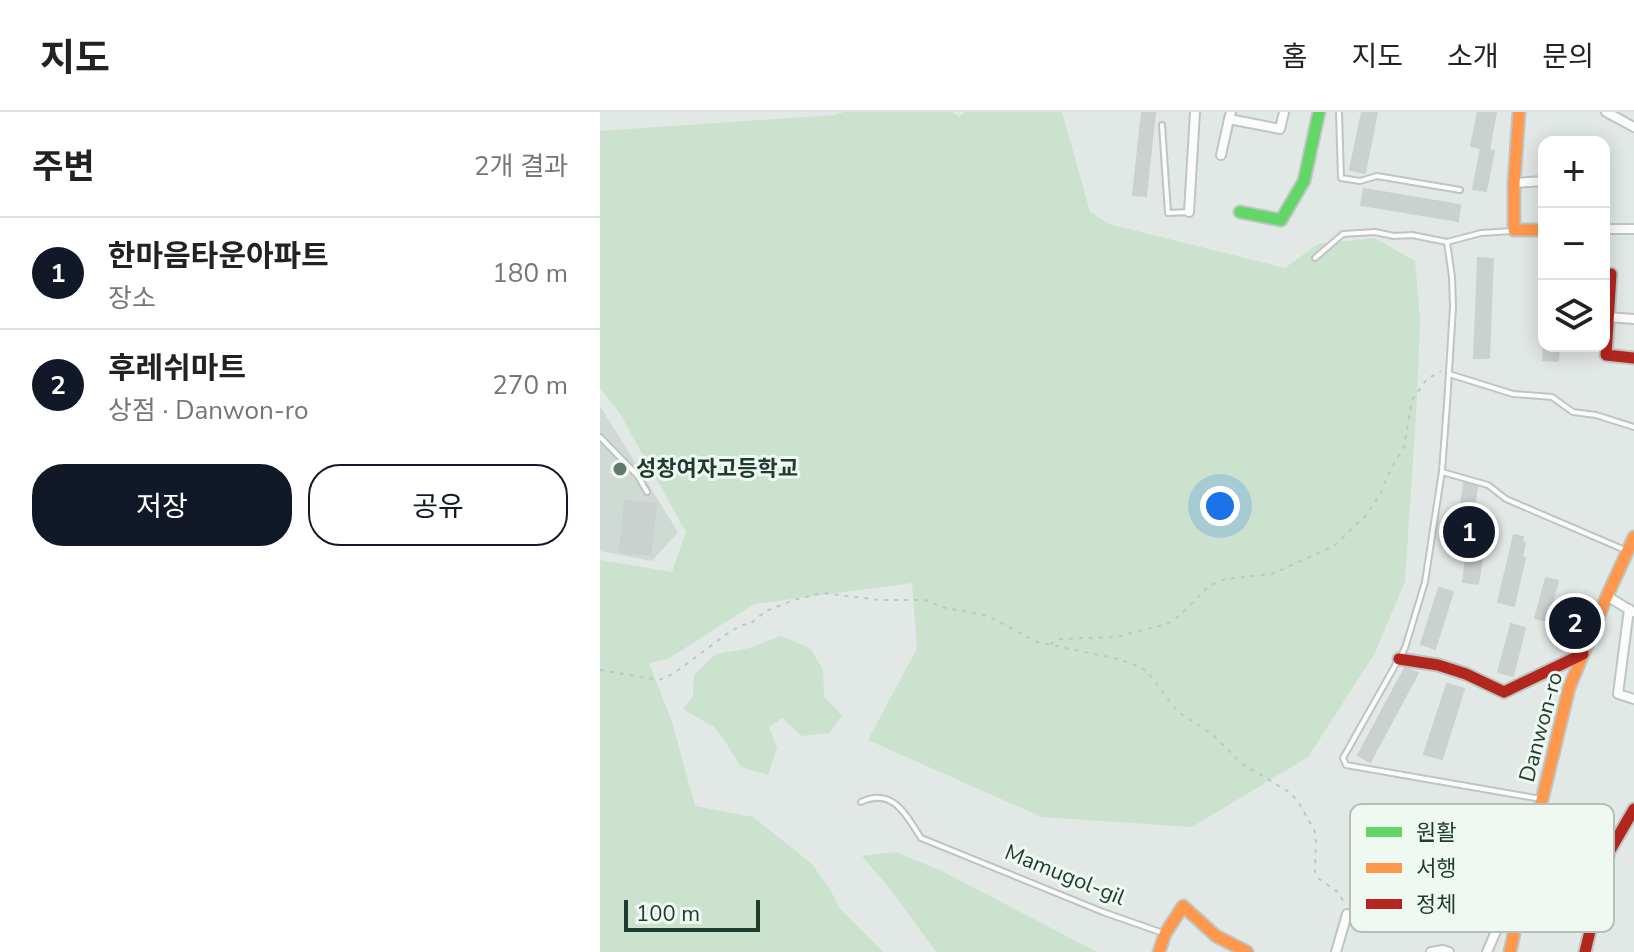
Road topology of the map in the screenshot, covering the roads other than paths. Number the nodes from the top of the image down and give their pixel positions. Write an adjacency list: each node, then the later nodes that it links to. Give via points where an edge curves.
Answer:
1 (1195, 112): 14 (street)
2 (1284, 112): 7 (street, via 1280,129)
3 (1319, 112): 15 (street, via 1304,181 1281,220)
4 (1339, 112): 13 (lane, via 1341,178 1360,181 1377,176)
5 (1519, 112): 12 (street)
6 (1606, 112): 9 (street)
7 (1230, 116): 10 (street)
8 (1162, 125): 14 (lane, via 1168,213)
9 (1634, 127)
10 (1221, 155)
11 (1538, 181): 12 (street)
12 (1514, 183): 18 (street)
13 (1460, 190)
14 (1189, 212)
15 (1240, 212)
16 (1610, 229): 17 (street)
17 (1634, 229)
18 (1514, 230): 19 (street); 20 (lane)
19 (1538, 230)
20 (1447, 242): 21 (lane, via 1375,232 1343,234); 28 (lane, via 1453,307)
21 (1315, 258)
22 (1611, 274): 23 (street)
23 (1610, 288)
24 (1610, 317): 25 (street)
25 (1634, 319)
26 (1606, 352): 27 (street)
27 (1634, 358)
28 (1449, 374): 29 (lane, via 1513,394 1552,397 1573,412); 31 (lane)
29 (1634, 427)
30 (600, 437): 32 (lane)
31 (1442, 471): 34 (lane, via 1488,485 1506,499); 38 (lane, via 1425,582)
32 (647, 492)
33 (1634, 537): 34 (street, Danwon-ro)
34 (1630, 553): 35 (street, Danwon-ro)
35 (1607, 596): 36 (street); 37 (street, Danwon-ro)
36 (1632, 611): 39 (street, via 1618,694)
37 (1583, 654): 38 (street, Danwon-ro, via 1504,692 1438,665); 40 (street, Danwon-ro, via 1569,688)
38 (1399, 659): 40 (lane, via 1343,758 1346,765)
39 (1634, 699)
40 (1542, 800): 42 (street, Danwon-ro)
41 (861, 802): 49 (lane, Mamugol-gil, via 871,797 893,801 921,838)
42 (1541, 804)
43 (1634, 809): 44 (street)
44 (1614, 843)
45 (1347, 914): 52 (street)
46 (1496, 932): 55 (street)
47 (1514, 932): 56 (street, Danwon-ro)
48 (1590, 932): 57 (street)
49 (1165, 934): 50 (street); 51 (street, via 1183,906 1216,936)
50 (1159, 952)
51 (1247, 952)
52 (1336, 952)
53 (1431, 952): 54 (street)
54 (1449, 952)
55 (1487, 952)
56 (1510, 952)
57 (1585, 952)

